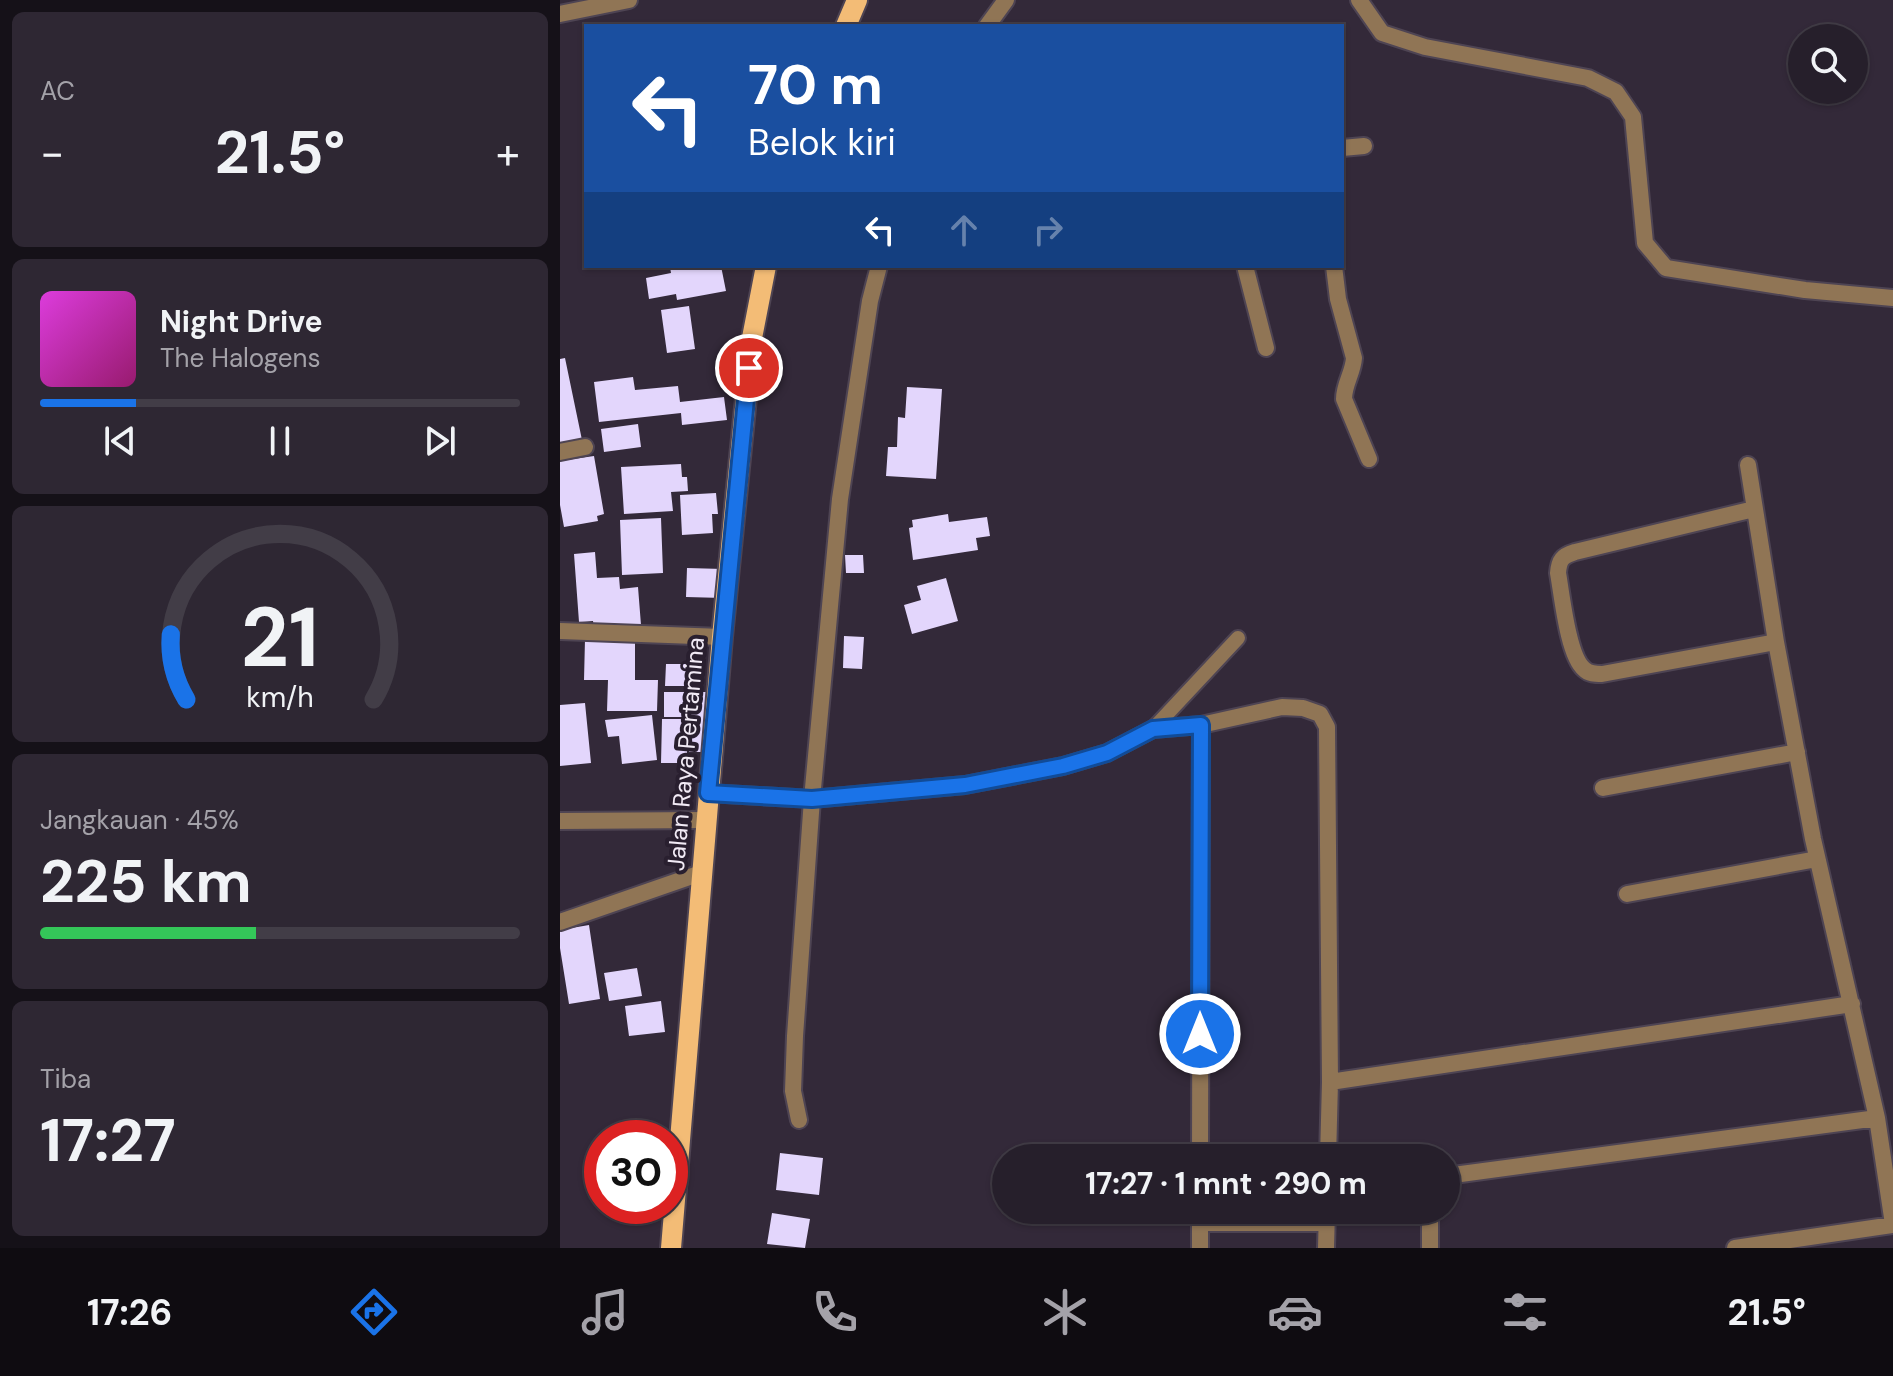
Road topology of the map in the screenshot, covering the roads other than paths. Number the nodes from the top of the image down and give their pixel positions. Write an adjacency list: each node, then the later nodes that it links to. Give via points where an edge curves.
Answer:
1 (629, 0): 5 (street)
2 (857, 0): 6 (main road)
3 (1006, 0): 7 (street)
4 (1359, 0): 14 (street, via 1382,33 1425,47 1588,78 1616,92 1633,117 1645,243 1666,268)
5 (560, 14)
6 (847, 24)
7 (988, 24)
8 (1364, 146): 9 (street)
9 (1344, 148)
10 (766, 268): 22 (main road, Jalan Raya Pertamina, via 752,338)
11 (878, 268): 30 (street, via 840,499)
12 (1246, 268): 15 (street)
13 (1334, 268): 18 (street, via 1354,358 1344,399)
14 (1893, 298)
15 (1266, 348)
16 (585, 447): 17 (street)
17 (560, 452)
18 (1369, 459)
19 (1748, 465): 20 (street)
20 (1754, 509): 24 (street); 24 (street, via 1564,555 1558,573 1574,652 1591,673)
21 (560, 631): 22 (street)
22 (722, 637): 29 (main road, Jalan Raya Pertamina)
23 (1238, 638): 26 (lane)
24 (1776, 642): 27 (street)
25 (1201, 725): 26 (street); 38 (street, via 1282,707 1320,714 1327,727); 41 (street)
26 (1153, 729): 30 (street, via 1107,753 1063,766 965,785)
27 (1797, 752): 28 (street); 33 (street)
28 (1603, 788)
29 (716, 794): 30 (street); 31 (main road, Jalan Raya Pertamina)
30 (805, 799): 40 (street, via 793,1070)
31 (705, 820): 32 (street); 34 (main road, Jalan Raya Pertamina)
32 (560, 821)
33 (1817, 859): 35 (street); 37 (street)
34 (701, 873): 36 (street); 48 (main road, Jalan Raya Pertamina)
35 (1627, 894)
36 (560, 922)
37 (1852, 1004): 38 (street); 39 (street)
38 (1330, 1082): 42 (street)
39 (1877, 1118): 43 (street); 47 (street)
40 (799, 1120)
41 (1200, 1144)
42 (1328, 1144)
43 (1460, 1174)
44 (1200, 1224): 49 (street)
45 (1327, 1224): 50 (street)
46 (1430, 1224): 51 (street)
47 (1893, 1224): 52 (street)
48 (671, 1248)
49 (1200, 1248)
50 (1326, 1248)
51 (1430, 1248)
52 (1735, 1248)

